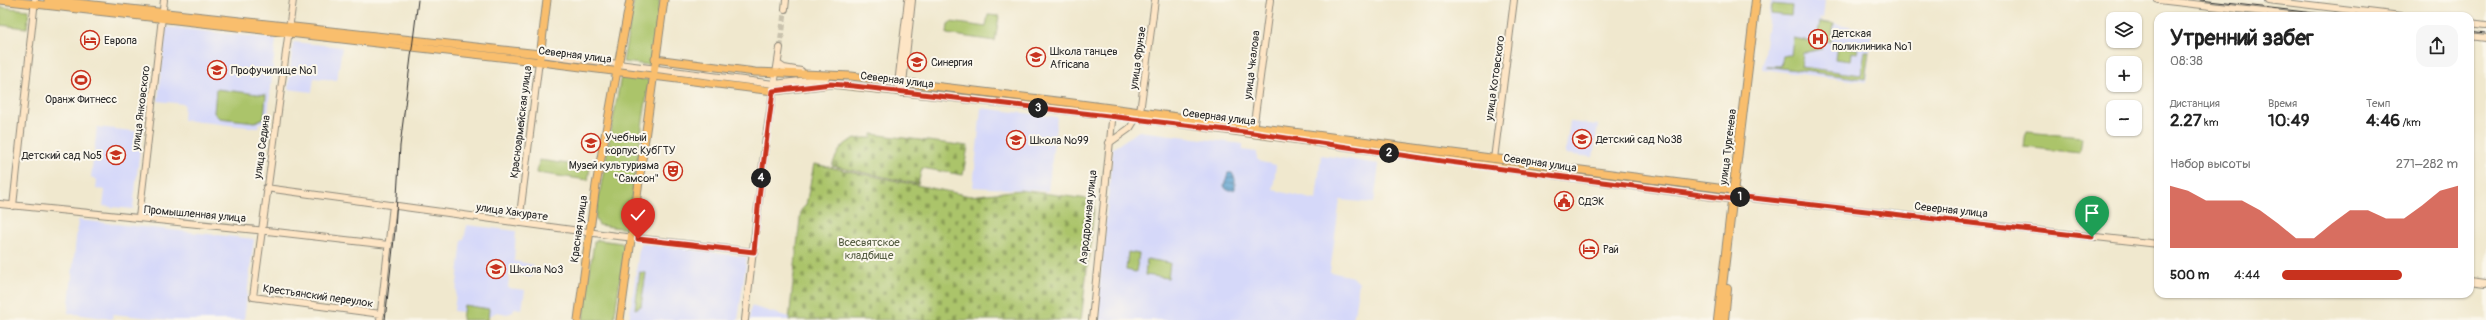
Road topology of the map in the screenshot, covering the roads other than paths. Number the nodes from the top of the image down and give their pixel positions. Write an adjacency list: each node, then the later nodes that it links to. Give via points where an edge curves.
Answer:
1 (0, 0): 18 (main road, Северная улица)
2 (48, 0): 22 (main road, Северная улица)
3 (164, 0): 22 (street, улица Янковского)
4 (293, 0): 25 (street, улица Седина)
5 (547, 0): 29 (main road, Красноармейская улица)
6 (630, 0): 32 (main road, Красная улица)
7 (664, 0): 30 (main road)
8 (786, 0): 19 (street)
9 (908, 0): 37 (street)
10 (912, 0): 37 (street)
11 (1155, 0): 41 (street, улица Фрунзе)
12 (1270, 0): 42 (street, улица Чкалова)
13 (1514, 0): 46 (street, улица Котовского)
14 (1756, 0): 48 (highway, улица Тургенева)
15 (1761, 0): 48 (highway, улица Тургенева)
16 (2158, 0): 20 (street)
17 (2268, 0): 21 (street)
18 (35, 2): 22 (main road, Северная улица); 51 (street)
19 (785, 9)
20 (2264, 12)
21 (2368, 12)
22 (162, 15): 25 (main road, Северная улица); 52 (street, улица Янковского)
23 (2474, 24): 24 (street)
24 (2486, 25)
25 (287, 30): 29 (main road, Северная улица); 47 (street, улица Седина)
26 (2474, 36): 27 (street)
27 (2486, 38)
28 (780, 48): 31 (street)
29 (540, 58): 32 (main road, Северная улица); 53 (street, Красноармейская улица)
30 (656, 59): 33 (main road); 35 (main road, Северная улица)
31 (778, 64): 34 (street, Северная улица, via 786,69); 35 (street)
32 (618, 68): 33 (main road, Северная улица); 55 (main road, Красная улица)
33 (653, 73): 38 (main road, Северная улица); 56 (main road)
34 (810, 73): 35 (main road, Северная улица); 36 (main road, Северная улица)
35 (776, 74): 38 (street)
36 (835, 77): 37 (main road, Северная улица, via 851,76); 38 (street, Северная улица)
37 (901, 83): 39 (street); 40 (main road, Северная улица)
38 (773, 88): 39 (main road, Северная улица, via 831,84); 59 (street)
39 (900, 92): 40 (main road, Северная улица)
40 (1111, 113): 41 (main road, Северная улица); 43 (street, Аэродромная улица); 67 (street, Аэродромная улица)
41 (1139, 115): 42 (main road, Северная улица); 43 (street, via 1130,128)
42 (1253, 130): 44 (main road, Северная улица); 45 (main road, Северная улица)
43 (1109, 144): 68 (street, Аэродромная улица)
44 (1431, 150): 45 (main road); 46 (main road, Северная улица)
45 (1430, 159): 48 (main road, Северная улица)
46 (1494, 159): 48 (main road, Северная улица)
47 (266, 188): 50 (street, улица Хакурате); 54 (street, улица Седина)
48 (1737, 196): 57 (street, Северная улица); 69 (highway, улица Тургенева); 70 (highway, улица Тургенева)
49 (0, 204): 51 (street, Промышленная улица)
50 (393, 205): 53 (street, улица Хакурате); 58 (street)
51 (13, 206): 52 (street, Промышленная улица)
52 (139, 218): 54 (street, Промышленная улица)
53 (519, 223): 55 (street, улица Хакурате)
54 (261, 230): 58 (street, Промышленная улица); 62 (street, улица Седина)
55 (589, 233): 56 (street, улица Хакурате); 64 (main road, Красная улица)
56 (630, 238): 59 (street, улица Хакурате); 65 (main road)
57 (2154, 244)
58 (389, 245): 63 (street)
59 (754, 252): 66 (street)
60 (2474, 282): 61 (street)
61 (2486, 283)
62 (253, 297): 63 (street, Крестьянский переулок)
63 (381, 317)
64 (578, 320)
65 (620, 320)
66 (745, 320)
67 (1088, 320)
68 (1092, 320)
69 (1718, 320)
70 (1724, 320)

